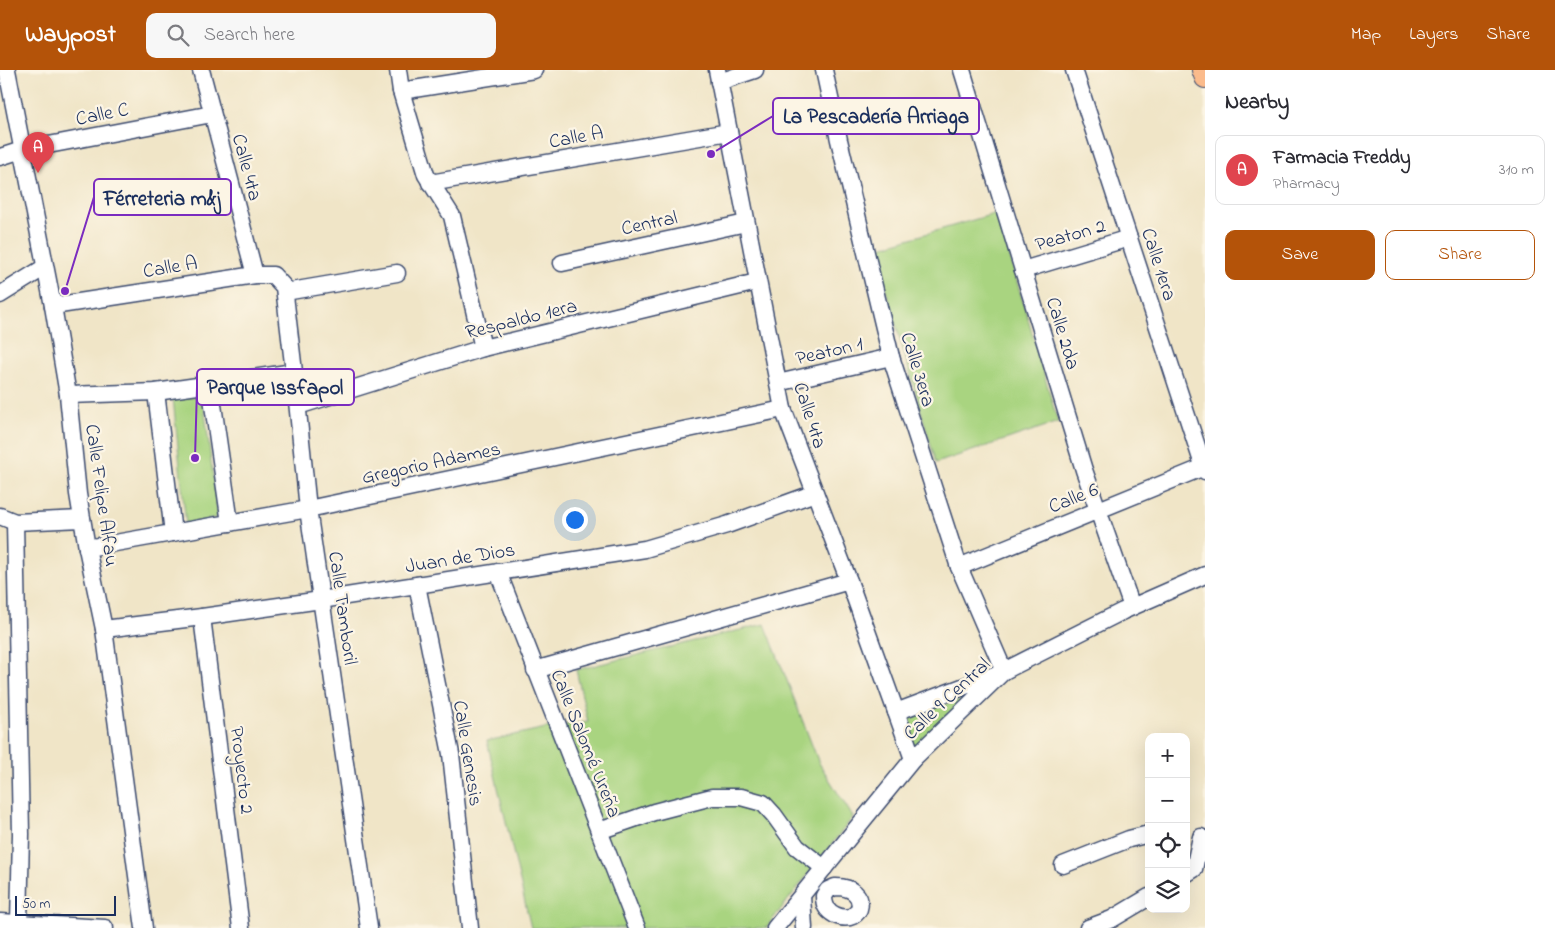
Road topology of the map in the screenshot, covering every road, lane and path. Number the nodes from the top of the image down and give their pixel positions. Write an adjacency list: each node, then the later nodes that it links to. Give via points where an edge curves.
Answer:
1 (7, 70): 15 (street, Calle Felipe Alfau)
2 (201, 70): 13 (street, Calle 4ta)
3 (398, 70): 12 (street)
4 (534, 70): 12 (street)
5 (754, 70): 10 (street)
6 (824, 70): 30 (street, Calle 3era)
7 (962, 70): 22 (street, Calle 2da)
8 (1074, 70): 19 (street, Calle 1era)
9 (1202, 70): 11 (main road)
10 (718, 76): 14 (street, Calle 4ta)
11 (1205, 78)
12 (401, 91): 17 (street)
13 (212, 114): 15 (street, Calle C); 24 (street, Calle 4ta)
14 (729, 132): 17 (street, Calle A); 18 (street, Calle 4ta)
15 (22, 150): 16 (street, Calle C); 21 (street, Calle Felipe Alfau)
16 (0, 157)
17 (430, 183): 29 (street, via 452,216)
18 (746, 223): 20 (street, Central); 25 (street, Calle 4ta)
19 (1129, 238): 22 (street, Peaton 2); 38 (street, Calle 1era)
20 (562, 263)
21 (45, 267): 27 (street); 28 (street, Calle Felipe Alfau)
22 (1023, 270): 41 (street, Calle 2da)
23 (398, 273): 26 (street)
24 (255, 275): 26 (street, Calle A, via 273,275 284,286); 28 (street, Calle A)
25 (757, 282): 29 (street, Respaldo 1era); 32 (street, Calle 4ta)
26 (284, 292): 31 (street, Calle Tamboril)
27 (0, 295)
28 (53, 306): 35 (street, Calle Felipe Alfau)
29 (483, 348): 36 (street, Respaldo 1era)
30 (891, 357): 32 (street, Peaton 1); 47 (street, Calle 3era)
31 (294, 372): 33 (street); 36 (street, Calle Tamboril)
32 (778, 383): 37 (street, Calle 4ta)
33 (210, 384): 34 (street); 44 (street)
34 (156, 392): 35 (street); 45 (street)
35 (68, 395): 43 (street, Calle Felipe Alfau)
36 (298, 406): 40 (street, Calle Tamboril)
37 (783, 409): 39 (street, Calle 4ta); 40 (street, Gregorio Adames)
38 (1204, 469): 41 (street, Calle 6)
39 (815, 493): 48 (street, Juan de Dios, via 728,525 645,549); 50 (street, Calle 4ta)
40 (308, 509): 44 (street, Gregorio Adames); 52 (street, Calle Tamboril)
41 (1098, 510): 47 (street, Calle 6); 53 (street, Calle 2da)
42 (7, 519): 43 (street); 69 (street, via 21,834)
43 (82, 519): 46 (street, Calle Felipe Alfau)
44 (230, 523): 45 (street, Gregorio Adames)
45 (173, 533): 46 (street, Gregorio Adames)
46 (87, 548): 55 (street, Calle Felipe Alfau)
47 (959, 567): 57 (street, Calle 3era)
48 (498, 572): 51 (street, Juan de Dios); 56 (street, Calle Salomé Ureña)
49 (1205, 575): 53 (street, Calle 9 Central)
50 (850, 582): 56 (street); 58 (street, Calle 4ta)
51 (417, 585): 52 (street, Juan de Dios); 74 (street, Calle Genesis, via 451,754)
52 (321, 600): 54 (street, Juan de Dios); 73 (street, Calle Tamboril)
53 (1132, 607): 57 (street, Calle 9 Central)
54 (202, 617): 55 (street, Juan de Dios); 72 (street, Proyecto 2)
55 (104, 629): 71 (street, Calle Felipe Alfau)
56 (535, 670): 60 (street, Calle Salomé Ureña)
57 (1004, 671): 58 (street); 59 (street, Calle 9 Central)
58 (896, 712): 59 (street, Calle 4ta)
59 (913, 759): 64 (street, Calle 9 Central)
60 (599, 831): 64 (street, via 654,812 712,798 740,797 763,803 797,847); 75 (street, Calle Salomé Ureña)
61 (1145, 835): 63 (street)
62 (1198, 835): 65 (street)
63 (1063, 866)
64 (824, 868): 66 (street, Calle 9 Central)
65 (1195, 874)
66 (806, 891): 67 (street); 76 (street, Calle 9 Central); 77 (street)
67 (824, 896)
68 (1145, 900): 78 (street)
69 (7, 924): 70 (street)
70 (103, 928)
71 (144, 928)
72 (241, 928)
73 (369, 928)
74 (470, 928)
75 (637, 928)
76 (775, 928)
77 (804, 928)
78 (1088, 928)

